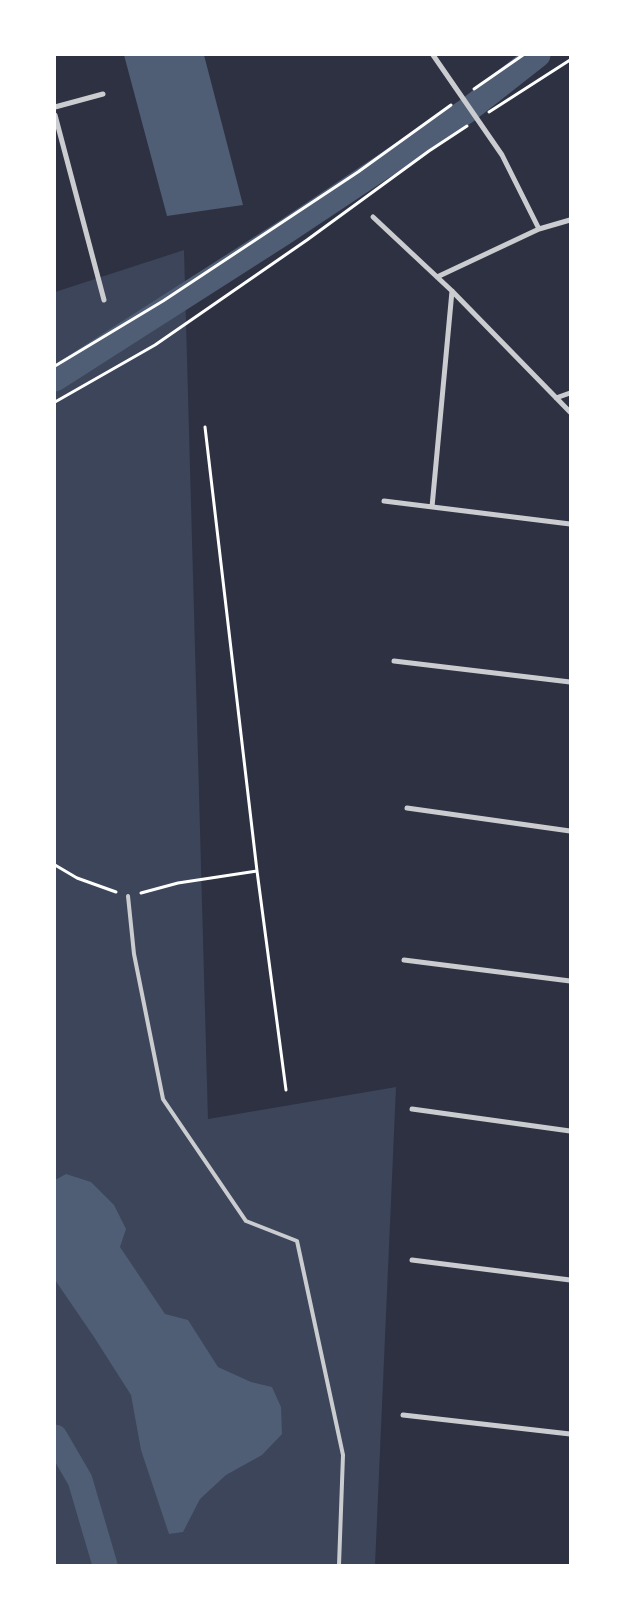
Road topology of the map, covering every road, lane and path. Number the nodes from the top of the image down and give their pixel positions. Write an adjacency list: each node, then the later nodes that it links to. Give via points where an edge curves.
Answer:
1 (432, 55): 13 (street, via 502,155)
2 (523, 55): 5 (path)
3 (570, 60): 9 (path)
4 (103, 94): 7 (street)
5 (466, 94)
6 (459, 100): 17 (path, via 276,227)
7 (55, 107)
8 (55, 114): 16 (street)
9 (484, 115)
10 (468, 125): 20 (path, via 155,345)
11 (372, 217): 14 (street)
12 (570, 220): 13 (street)
13 (539, 229): 14 (street)
14 (436, 277): 15 (street)
15 (452, 291): 19 (street); 24 (street)
16 (104, 300)
17 (55, 366)
18 (570, 393): 19 (street)
19 (556, 398): 21 (street)
20 (55, 402)
21 (570, 412)
22 (205, 427): 31 (path)
23 (384, 501): 24 (street)
24 (432, 507): 25 (street)
25 (570, 524)
26 (394, 661): 27 (street)
27 (570, 682)
28 (407, 808): 29 (street)
29 (570, 831)
30 (55, 865): 32 (path, via 77,878)
31 (257, 871): 32 (path, via 178,883); 35 (path)
32 (128, 896): 42 (lane, via 134,954 163,1099 246,1221 297,1242 343,1455)
33 (404, 960): 34 (street)
34 (570, 982)
35 (286, 1090)
36 (412, 1109): 37 (street)
37 (570, 1131)
38 (412, 1260): 39 (street)
39 (570, 1280)
40 (403, 1415): 41 (street)
41 (570, 1434)
42 (338, 1565)

